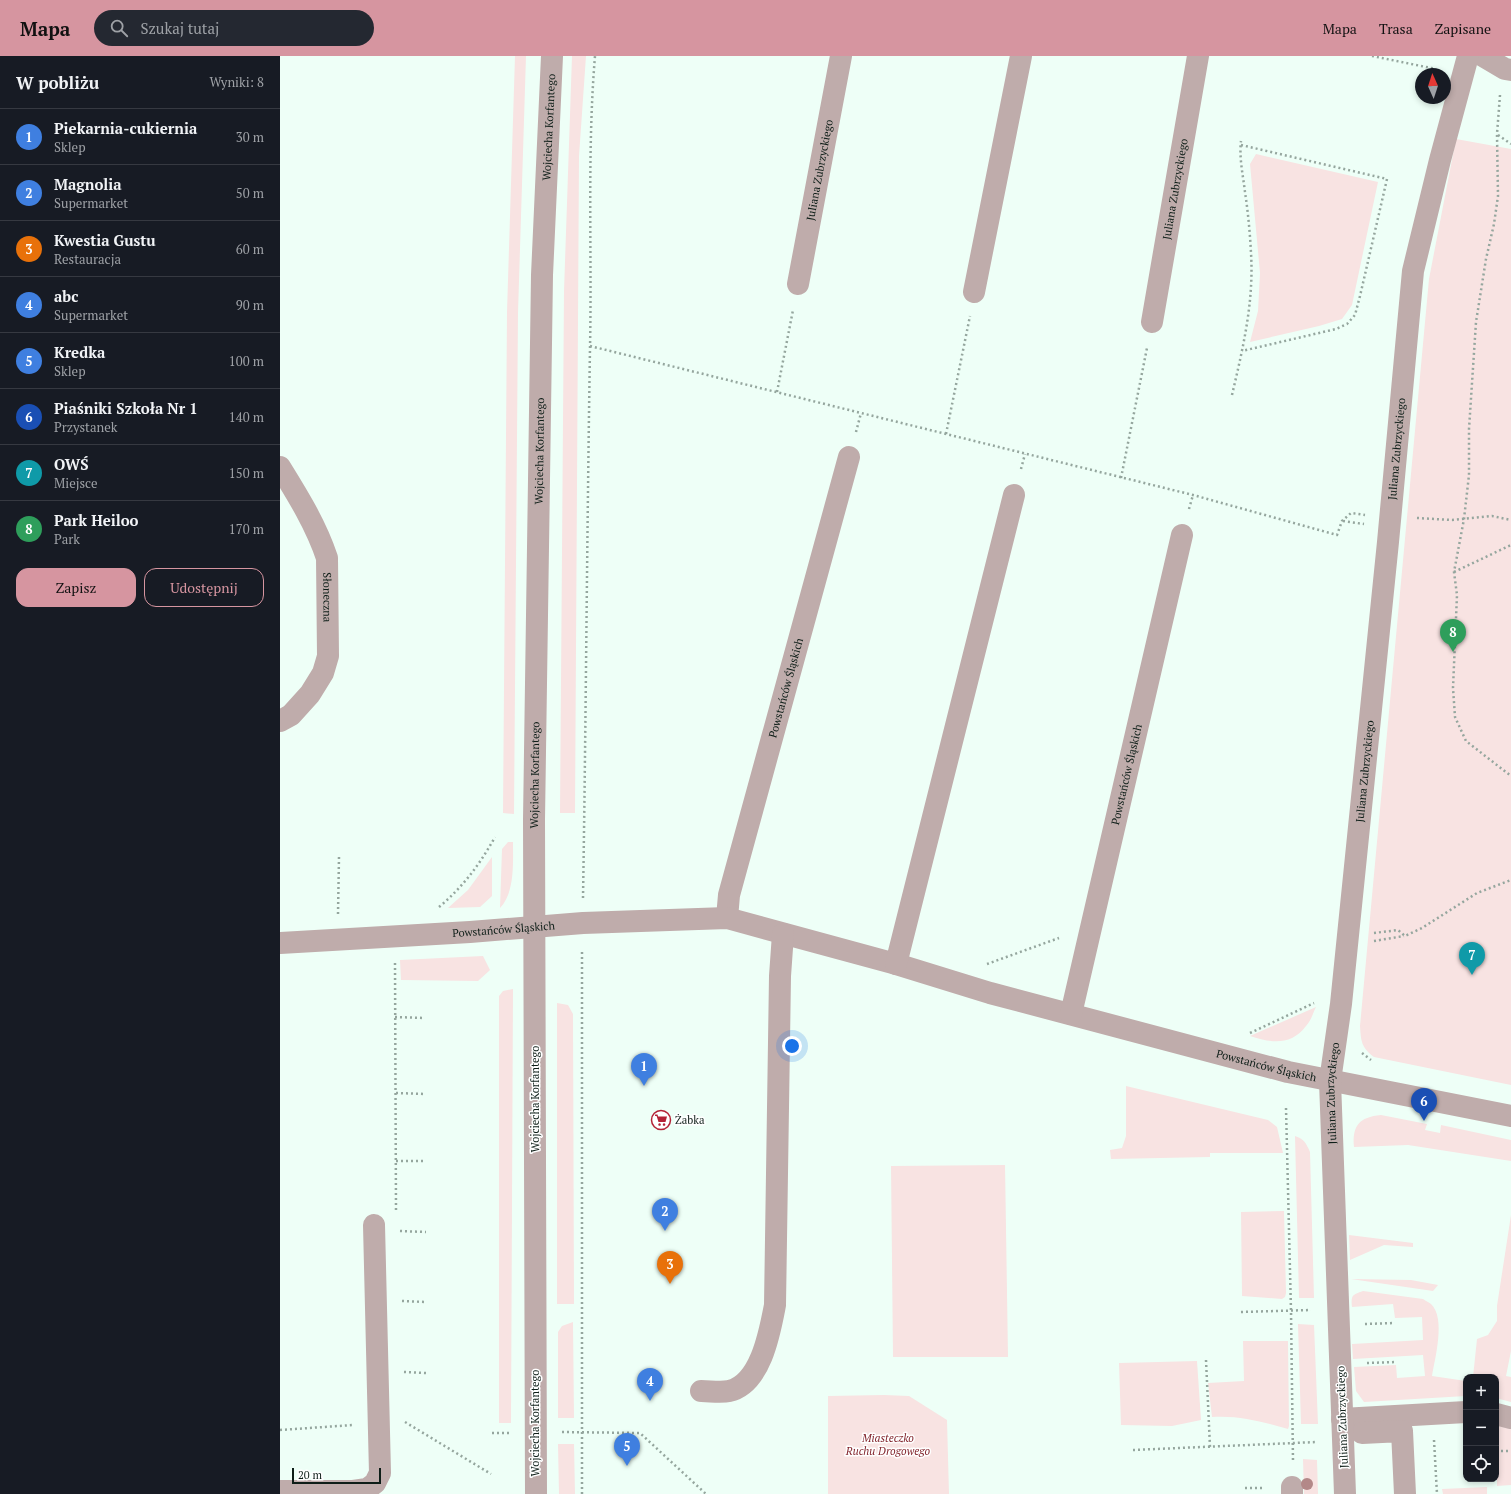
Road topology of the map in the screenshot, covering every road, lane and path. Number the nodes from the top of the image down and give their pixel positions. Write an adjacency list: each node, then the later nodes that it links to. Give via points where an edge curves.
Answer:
1 (552, 56): 45 (street, Wojciecha Korfantego, via 542,283)
2 (595, 56): 18 (path, via 590,157)
3 (841, 56): 15 (street, Juliana Zubrzyckiego)
4 (1021, 56): 16 (street)
5 (1198, 56): 17 (street, Juliana Zubrzyckiego)
6 (1372, 56): 9 (path)
7 (1468, 56): 60 (street, Juliana Zubrzyckiego, via 1413,271 1341,1004)
8 (1483, 56): 10 (street, via 1505,69)
9 (1433, 68)
10 (1506, 79): 11 (path)
11 (1497, 134): 13 (path); 29 (path, via 1498,196 1476,322 1469,429 1469,475)
12 (1241, 141): 14 (path)
13 (1511, 144)
14 (1240, 145): 19 (path, via 1252,281); 19 (path, via 1387,179 1355,315 1347,324 1336,329)
15 (798, 284): 20 (path)
16 (974, 292): 22 (path)
17 (1152, 322): 25 (path)
18 (590, 346): 20 (path); 44 (path)
19 (1242, 351): 21 (path)
20 (777, 392): 22 (path)
21 (1232, 395)
22 (946, 434): 25 (path)
23 (849, 457): 43 (street, Powstańców Śląskich, via 729,895)
24 (280, 467): 36 (street, Słoneczna, via 300,499 327,558 328,633 328,656 323,673 310,694 291,715)
25 (1121, 478): 31 (path, via 1337,535)
26 (1014, 495): 53 (street)
27 (1369, 516): 31 (path, via 1351,513)
28 (1420, 518): 29 (path)
29 (1464, 519): 30 (path, via 1492,516); 35 (path)
30 (1511, 520)
31 (1342, 521): 32 (path)
32 (1368, 524)
33 (1182, 535): 56 (street, Powstańców Śląskich)
34 (1511, 545): 35 (path)
35 (1454, 572): 37 (path, via 1457,595 1453,688 1455,717 1466,741)
36 (280, 721)
37 (1511, 776)
38 (495, 837): 42 (path, via 464,884)
39 (339, 857): 41 (path)
40 (1511, 880): 48 (path, via 1477,893)
41 (338, 903)
42 (434, 910)
43 (727, 918): 44 (street, Powstańców Śląskich); 47 (street, Powstańców Śląskich)
44 (583, 923): 45 (street, Powstańców Śląskich); 93 (path)
45 (534, 927): 51 (street, Powstańców Śląskich); 105 (street, Wojciecha Korfantego)
46 (1370, 933): 48 (path, via 1398,930)
47 (783, 934): 53 (street, Powstańców Śląskich); 83 (street, via 780,976 775,1305 770,1334 758,1365 745,1383 729,1391)
48 (1405, 936): 50 (path)
49 (1059, 938): 54 (path)
50 (1369, 942)
51 (280, 943)
52 (395, 956): 57 (path)
53 (896, 964): 56 (street, Powstańców Śląskich, via 990,993)
54 (985, 965)
55 (1315, 1002): 59 (path)
56 (1071, 1014): 60 (street, Powstańców Śląskich)
57 (395, 1018): 58 (path); 61 (path)
58 (425, 1018)
59 (1245, 1035)
60 (1330, 1081): 64 (street, Powstańców Śląskich); 90 (street, Juliana Zubrzyckiego)
61 (396, 1093): 62 (path); 65 (path)
62 (425, 1094)
63 (1286, 1108): 73 (path)
64 (1511, 1116)
65 (396, 1161): 66 (path); 67 (path)
66 (425, 1161)
67 (396, 1215)
68 (374, 1225): 89 (street)
69 (396, 1231): 70 (path)
70 (426, 1232)
71 (396, 1300): 72 (path)
72 (426, 1302)
73 (1291, 1311): 74 (path); 75 (path); 97 (path)
74 (1298, 1311)
75 (1241, 1312)
76 (1395, 1323): 77 (path)
77 (1364, 1324)
78 (1206, 1360): 98 (path)
79 (1396, 1362): 80 (path)
80 (1366, 1363)
81 (397, 1371): 82 (path)
82 (426, 1373)
83 (701, 1391)
84 (1463, 1412): 85 (street)
85 (1433, 1414): 90 (street); 110 (path)
86 (1499, 1415): 87 (street)
87 (1511, 1418)
88 (403, 1421): 102 (path)
89 (379, 1424): 91 (path); 103 (street, via 380,1472 375,1483 367,1489)
90 (1343, 1426): 108 (street, Juliana Zubrzyckiego); 109 (street, via 1402,1431)
91 (280, 1430)
92 (559, 1432): 93 (path)
93 (582, 1432): 106 (path); 107 (path, via 640,1433)
94 (492, 1433): 95 (path)
95 (511, 1433)
96 (1323, 1442): 97 (path)
97 (1294, 1443): 98 (path); 104 (path)
98 (1210, 1448): 99 (path)
99 (1133, 1450)
100 (1499, 1451): 101 (path)
101 (1511, 1451)
102 (491, 1474)
103 (280, 1491)
104 (1292, 1491)
105 (536, 1494)
106 (582, 1494)
107 (706, 1494)
108 (1346, 1494)
109 (1405, 1494)
110 (1437, 1494)

